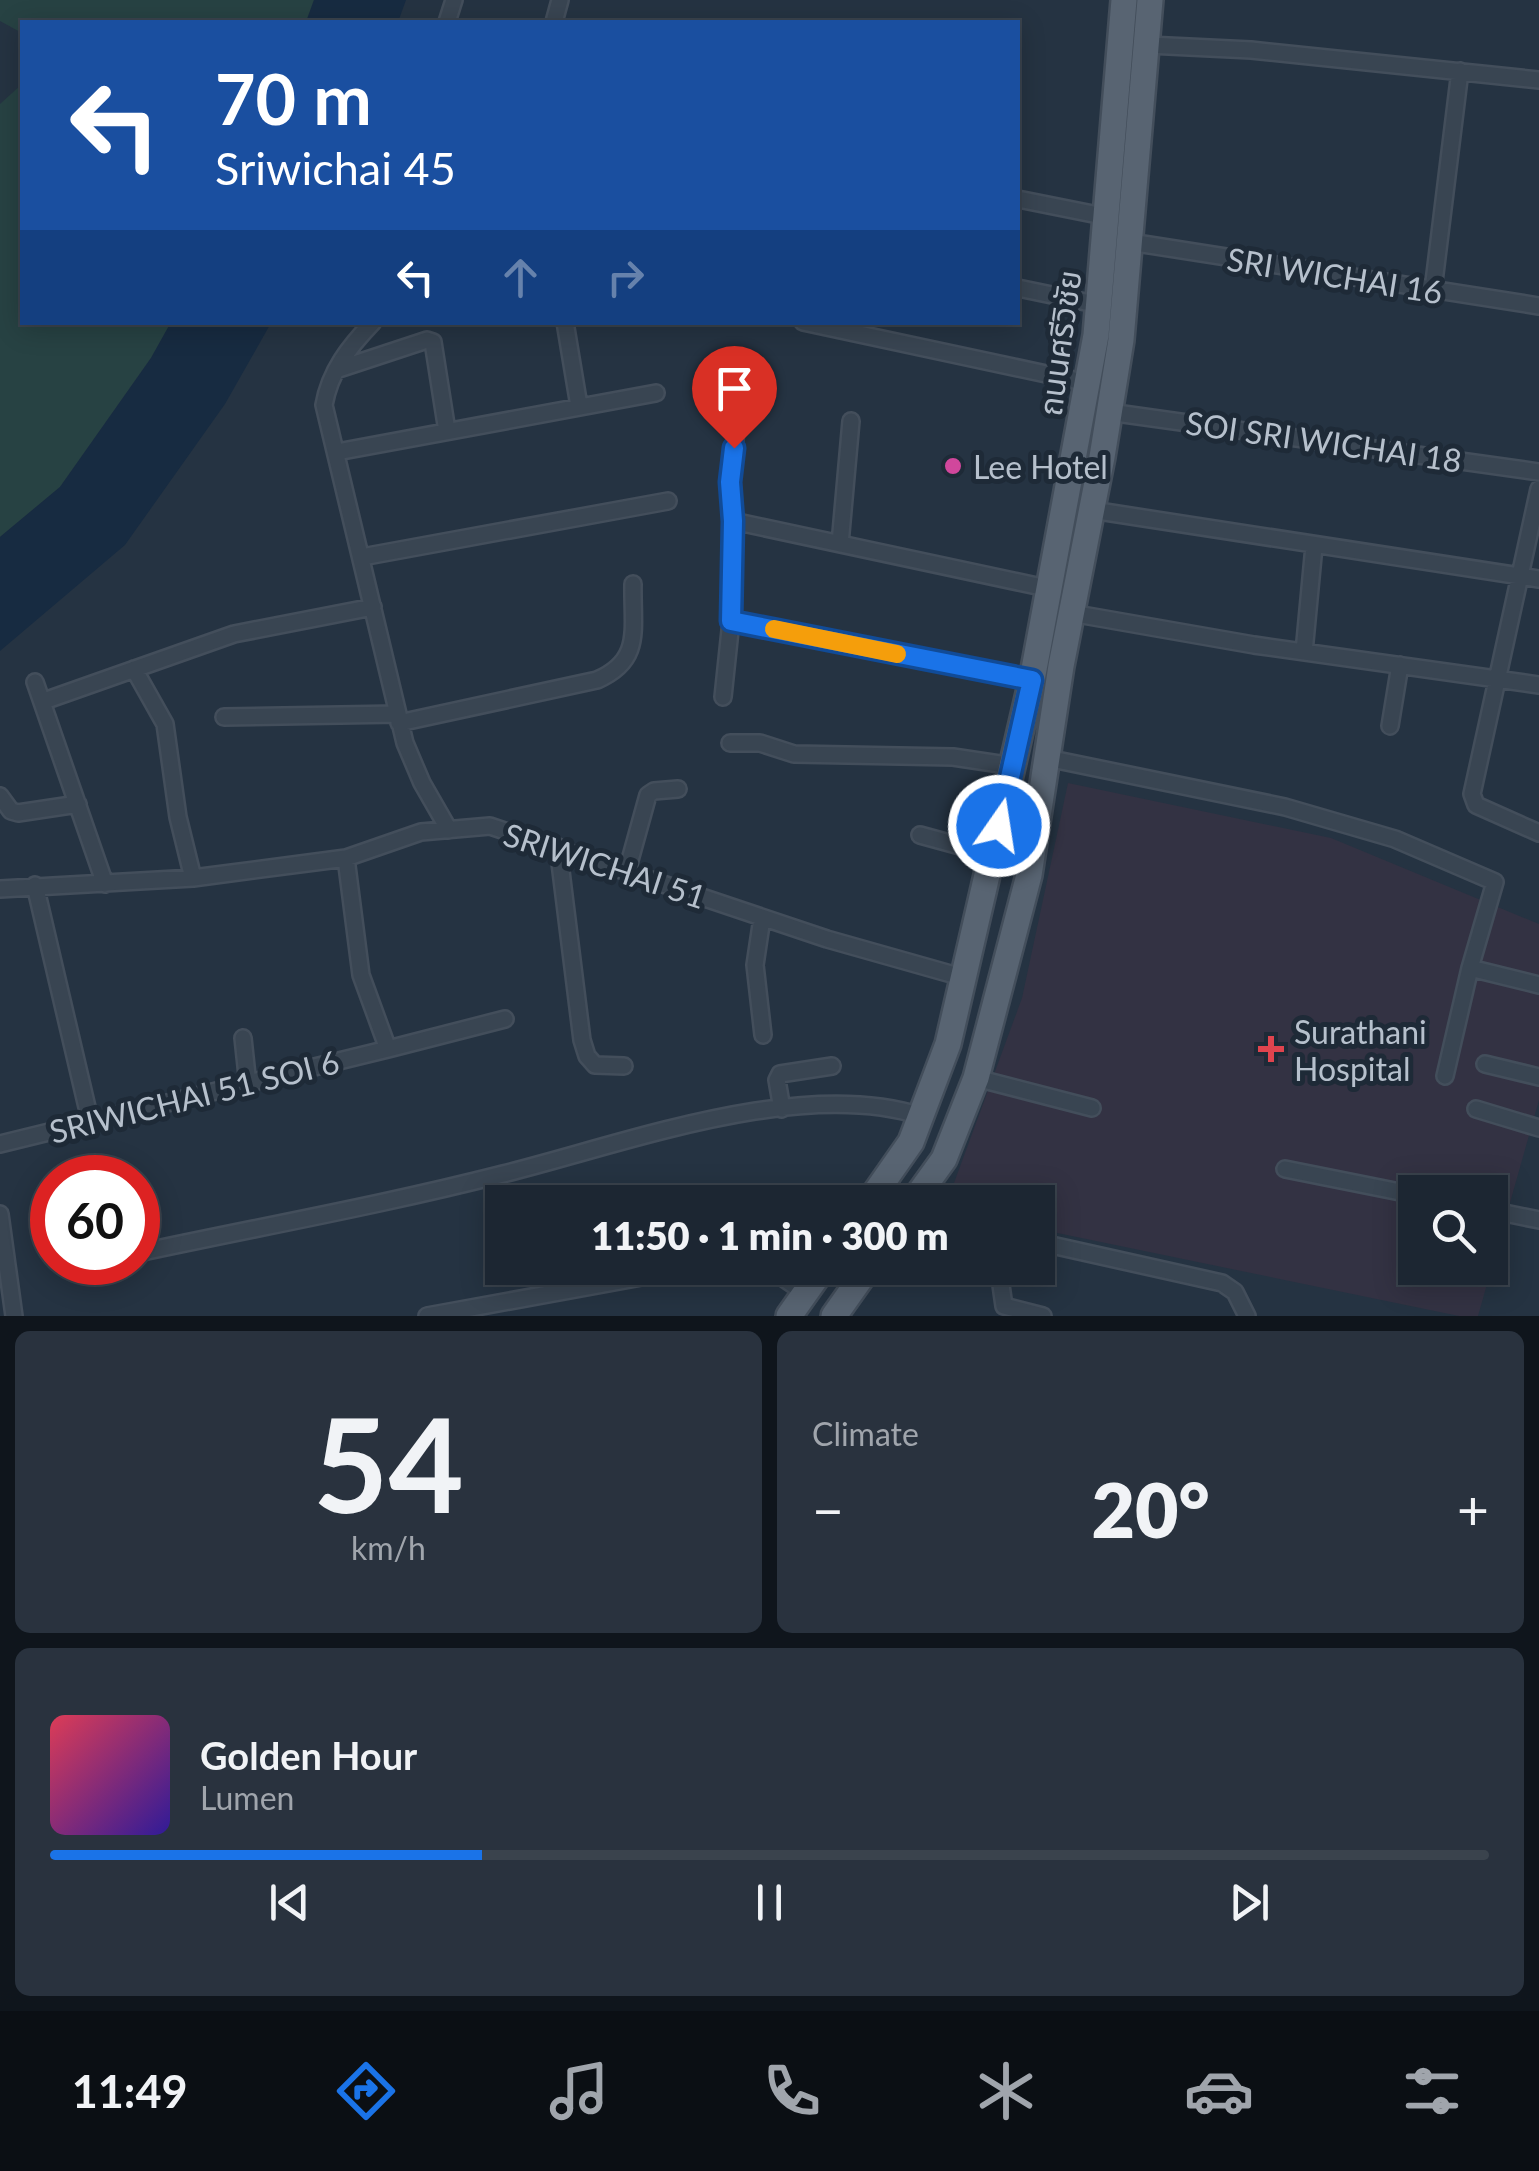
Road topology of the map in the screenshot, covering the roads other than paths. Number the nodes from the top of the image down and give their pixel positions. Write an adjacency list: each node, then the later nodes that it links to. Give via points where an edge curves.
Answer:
1 (1124, 0): 3 (main road, ถนนศรีวิชัย)
2 (1150, 0): 3 (main road, ถนนศรีวิชัย)
3 (1135, 44): 4 (street); 7 (main road, ถนนศรีวิชัย); 8 (main road, ถนนศรีวิชัย)
4 (1460, 71): 5 (street); 10 (street)
5 (1539, 80)
6 (1020, 199): 7 (street)
7 (1108, 217): 11 (main road, ถนนศรีวิชัย)
8 (1130, 242): 10 (street, SRI WICHAI 16); 20 (main road, ถนนศรีวิชัย)
9 (1020, 288): 11 (street)
10 (1433, 290): 12 (street, SRI WICHAI 16)
11 (1100, 305): 17 (main road, ถนนศรีวิชัย)
12 (1539, 306)
13 (369, 325): 16 (street)
14 (566, 325): 19 (street)
15 (817, 325): 17 (street)
16 (336, 370): 23 (street, via 433,342); 24 (street, via 324,406)
17 (1088, 383): 36 (main road, ถนนศรีวิชัย)
18 (656, 393): 19 (street)
19 (579, 406): 23 (street)
20 (1109, 412): 25 (street, SOI SRI WICHAI 18); 28 (main road, ถนนศรีวิชัย)
21 (738, 414): 29 (street)
22 (851, 421): 30 (street)
23 (447, 431): 24 (street)
24 (337, 452): 32 (street)
25 (1539, 472)
26 (1539, 490): 33 (street)
27 (668, 501): 32 (street)
28 (1092, 510): 31 (street); 38 (main road, ถนนศรีวิชัย)
29 (733, 521): 30 (street); 39 (street)
30 (840, 544): 36 (street)
31 (1314, 546): 33 (street); 40 (street)
32 (362, 557): 37 (street)
33 (1522, 576): 34 (street); 43 (street)
34 (1539, 579)
35 (633, 584): 50 (street, via 631,650 616,672)
36 (1051, 590): 44 (main road, ถนนศรีวิชัย)
37 (374, 607): 42 (street, via 234,634); 50 (street)
38 (1071, 613): 40 (street); 53 (main road, ถนนศรีวิชัย)
39 (731, 621): 44 (street); 47 (street)
40 (1304, 652): 41 (street)
41 (1400, 665): 43 (street); 51 (street)
42 (134, 669): 48 (street); 65 (street, via 166,724)
43 (1499, 679): 46 (street); 59 (street, via 1472,794 1476,805)
44 (1032, 680): 54 (main road, ถนนศรีวิชัย)
45 (35, 682): 48 (street)
46 (1539, 685)
47 (723, 697)
48 (44, 702): 57 (street)
49 (224, 717): 50 (street)
50 (398, 718): 58 (street, via 417,773)
51 (1390, 726)
52 (730, 743): 54 (street, via 760,743 794,754)
53 (1047, 758): 70 (main road, ถนนศรีวิชัย); 72 (street, via 1284,807 1395,839 1495,882)
54 (1013, 766): 62 (main road, ถนนศรีวิชัย)
55 (678, 788): 64 (street, via 648,795)
56 (0, 796): 57 (street, via 18,813)
57 (78, 804): 66 (street)
58 (449, 830): 61 (street, SRIWICHAI 51, via 490,826); 63 (street, SRIWICHAI 51, via 421,832)
59 (1539, 833)
60 (920, 835): 62 (street)
61 (558, 847): 64 (street, SRIWICHAI 51); 80 (street, via 582,1040 595,1065)
62 (992, 855): 69 (main road, ถนนศรีวิชัย)
63 (346, 858): 65 (street, SRIWICHAI 51); 78 (street, SRIWICHAI 51 SOI 6, via 361,975)
64 (628, 871): 71 (street, SRIWICHAI 51)
65 (193, 878): 66 (street, SRIWICHAI 51)
66 (104, 884): 67 (street, SRIWICHAI 51)
67 (36, 885): 68 (street, SRIWICHAI 51); 90 (street)
68 (0, 889)
69 (985, 889): 70 (main road); 73 (main road, ถนนศรีวิชัย)
70 (1024, 896): 84 (main road, ถนนศรีวิชัย)
71 (762, 918): 73 (street, SRIWICHAI 51); 76 (street, via 755,965)
72 (1470, 968): 74 (street); 82 (street)
73 (965, 978): 89 (main road, ถนนศรีวิชัย)
74 (1539, 985)
75 (505, 1019): 78 (street, SRIWICHAI 51 SOI 6)
76 (763, 1035)
77 (243, 1038): 85 (street)
78 (388, 1048): 85 (street, SRIWICHAI 51 SOI 6)
79 (1484, 1064): 83 (street)
80 (624, 1066)
81 (832, 1066): 87 (street, via 780,1074)
82 (1445, 1076)
83 (1539, 1077)
84 (976, 1078): 86 (street); 95 (main road, ถนนศรีวิชัย, via 944,1159)
85 (248, 1085): 90 (street, SRIWICHAI 51 SOI 6)
86 (1092, 1108)
87 (782, 1109): 89 (street, via 891,1106); 101 (street)
88 (1476, 1109): 91 (street)
89 (921, 1116): 94 (main road, ถนนศรีวิชัย)
90 (90, 1120): 92 (street, SRIWICHAI 51 SOI 6)
91 (1539, 1128)
92 (0, 1144)
93 (1284, 1169): 96 (street)
94 (881, 1185)
95 (925, 1185)
96 (1398, 1192)
97 (0, 1214): 102 (street)
98 (1508, 1214): 99 (street)
99 (1539, 1220)
100 (1055, 1246): 114 (street, via 1222,1283 1236,1292)
101 (160, 1248)
102 (3, 1253): 109 (street)
103 (597, 1285): 110 (street)
104 (795, 1285): 108 (street)
105 (811, 1285): 108 (main road)
106 (856, 1285): 112 (main road)
107 (1001, 1285): 113 (street, via 1004,1306)
108 (806, 1292): 111 (main road)
109 (14, 1316)
110 (426, 1316)
111 (789, 1316)
112 (834, 1316)
113 (1043, 1316)
114 (1247, 1316)

